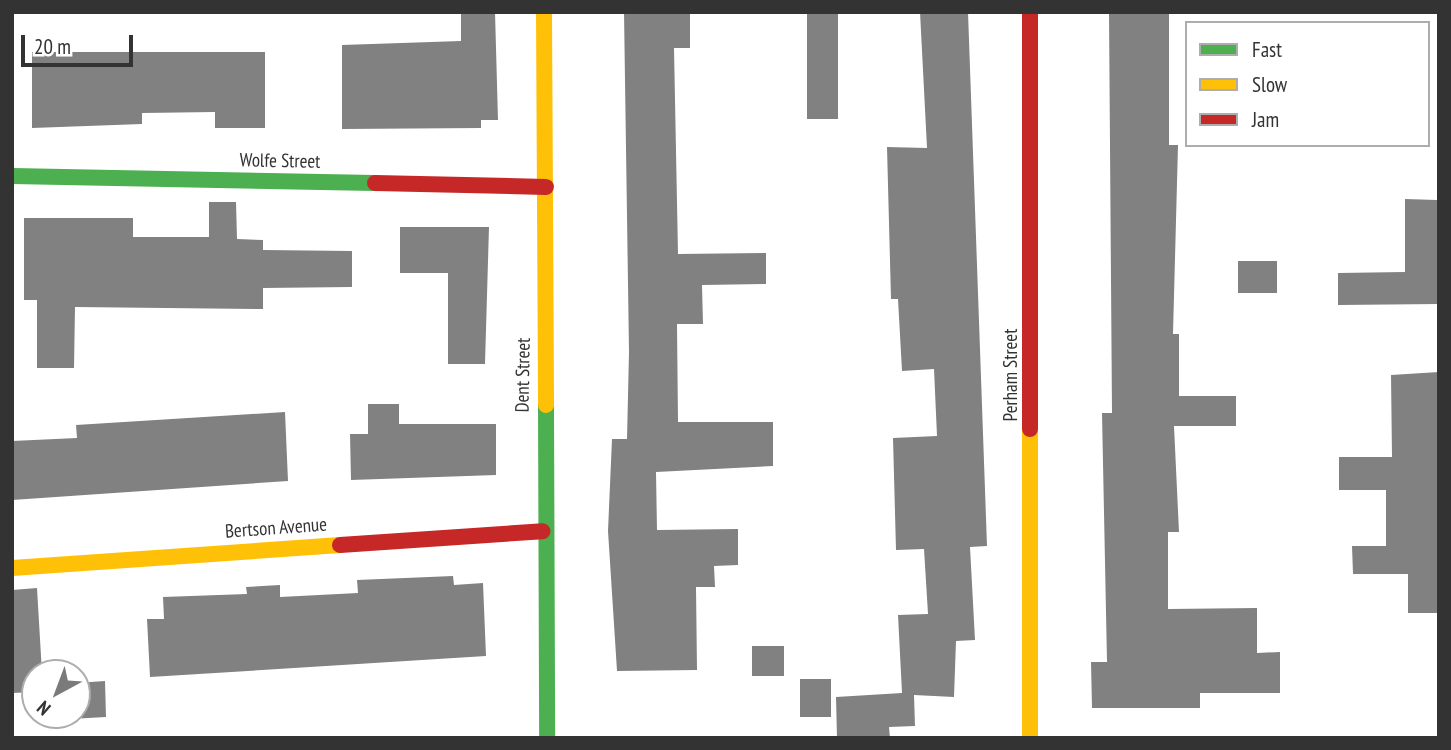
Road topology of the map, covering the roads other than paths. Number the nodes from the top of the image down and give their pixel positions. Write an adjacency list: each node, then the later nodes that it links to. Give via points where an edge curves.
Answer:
1 (544, 12): 4 (street, Dent Street)
2 (1030, 12): 8 (street, Perham Street)
3 (12, 176): 4 (street, Wolfe Street)
4 (546, 187): 5 (street, Dent Street)
5 (543, 531): 6 (street, Bertson Avenue); 7 (street, Dent Street)
6 (12, 568)
7 (547, 738)
8 (1030, 738)

